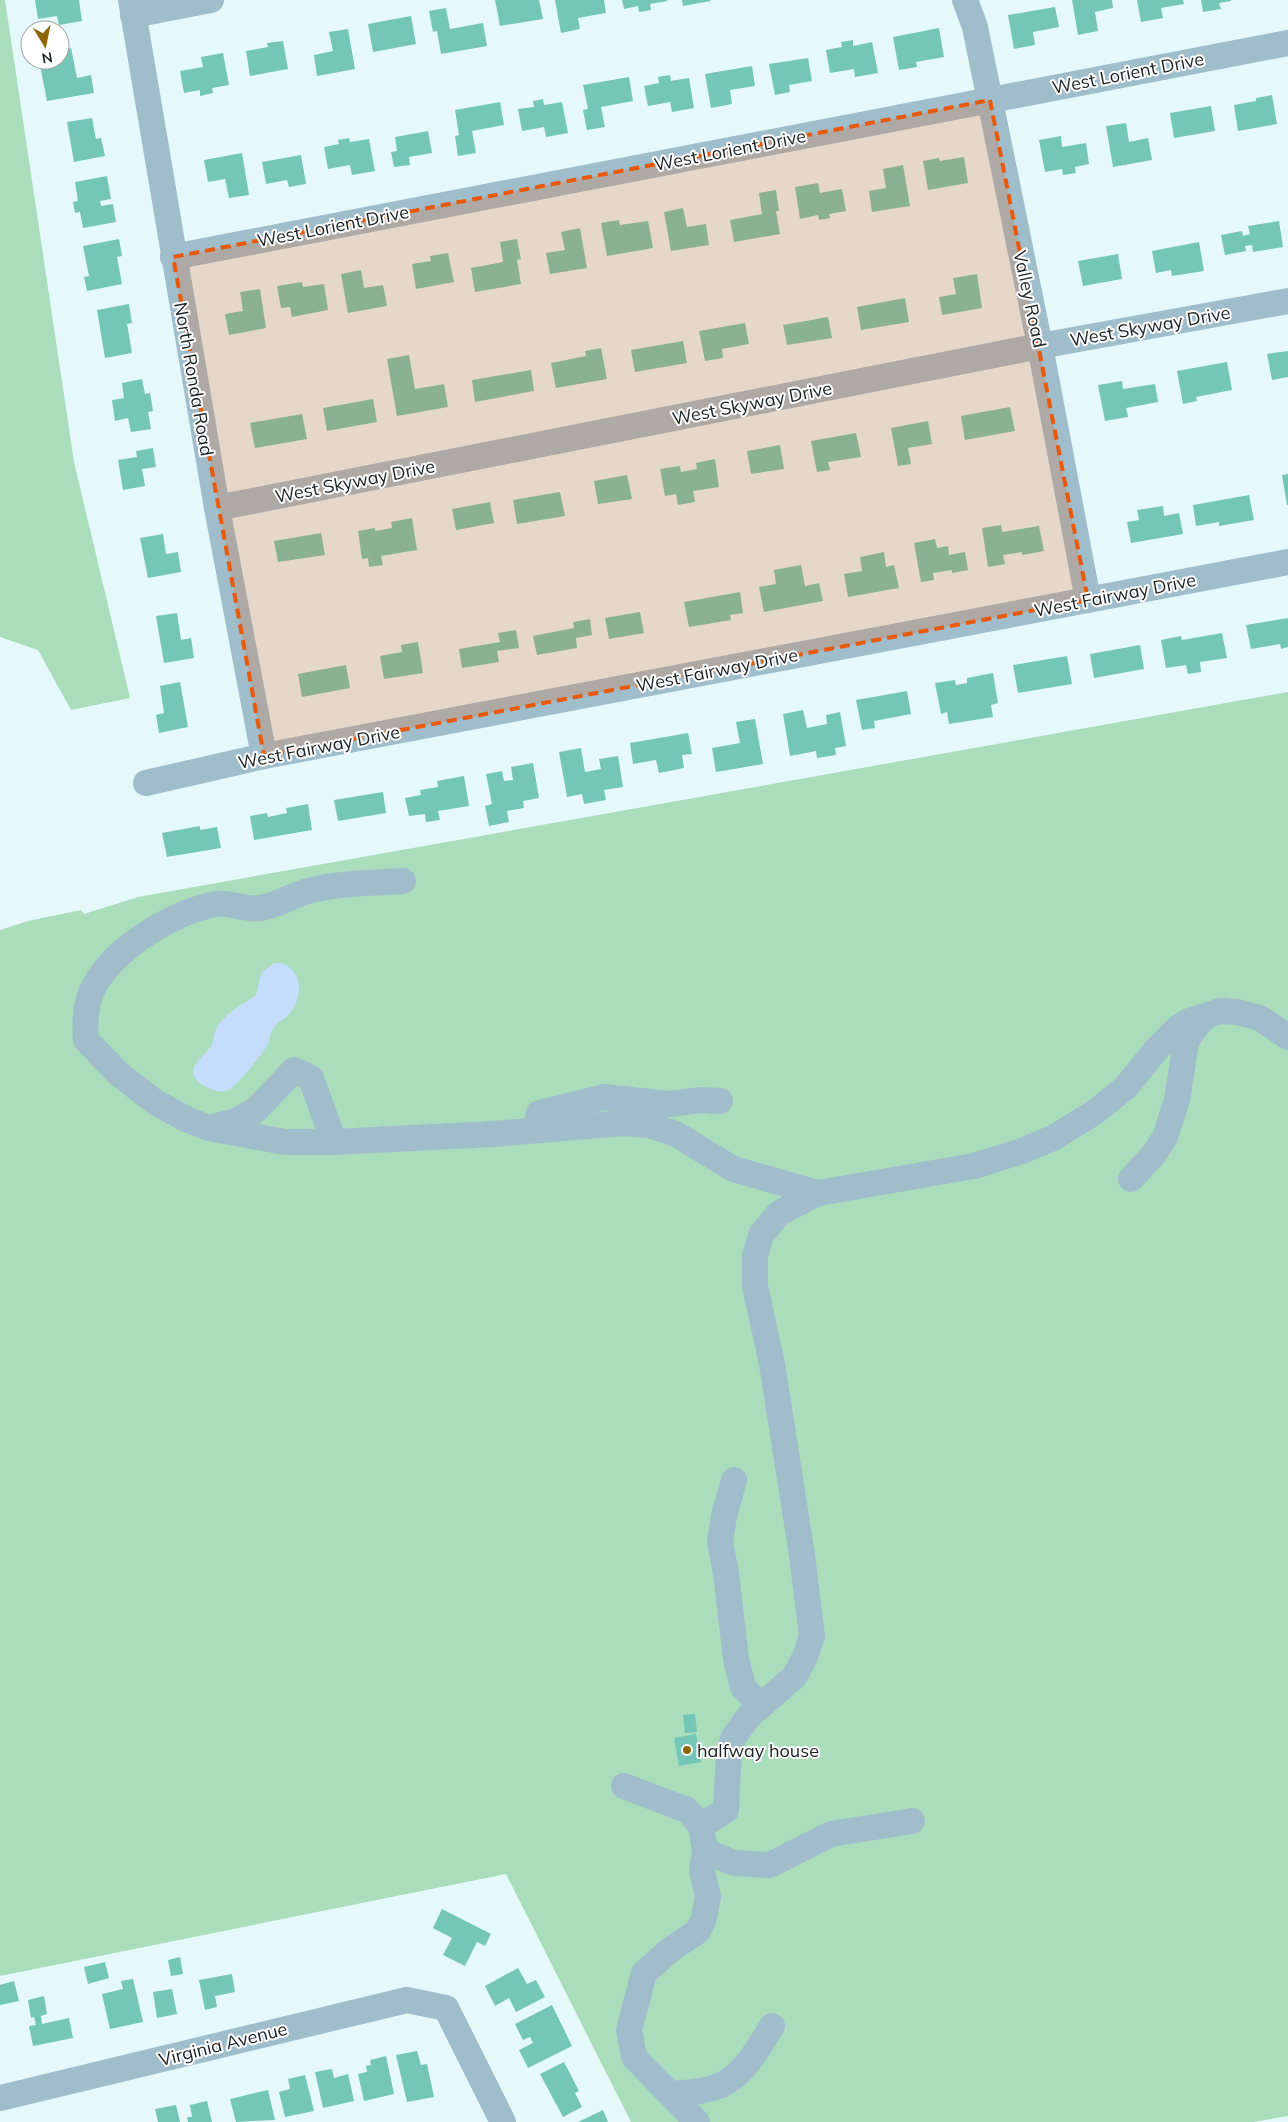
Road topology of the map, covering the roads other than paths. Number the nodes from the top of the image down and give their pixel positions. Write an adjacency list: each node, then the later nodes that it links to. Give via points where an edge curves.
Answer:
1 (211, 0): 3 (street)
2 (965, 0): 5 (street, Valley Road, via 975,27)
3 (132, 7): 6 (street, North Ronda Road)
4 (1288, 43): 5 (street, West Lorient Drive)
5 (990, 100): 6 (street, West Lorient Drive); 8 (street, Valley Road)
6 (173, 257): 9 (street, North Ronda Road)
7 (1288, 300): 8 (street, West Skyway Drive)
8 (1040, 346): 9 (street, West Skyway Drive); 11 (street, Valley Road)
9 (217, 508): 12 (street, North Ronda Road)
10 (1288, 562): 11 (street, West Fairway Drive)
11 (1088, 600): 12 (street, West Fairway Drive)
12 (264, 756): 13 (street, West Fairway Drive)
13 (146, 783)
14 (403, 882): 19 (street, via 308,891 254,909 217,904 162,924 128,946 108,966 88,1001 86,1040 119,1074 155,1102)
15 (1207, 1016): 16 (street, via 1220,1011 1237,1012 1260,1018); 23 (street, via 1186,1042 1177,1100 1164,1138); 25 (street, via 1178,1028 1126,1087 1095,1112 1055,1137 974,1166)
16 (1288, 1037)
17 (720, 1101): 18 (street)
18 (669, 1104): 20 (street, via 604,1097 539,1113); 21 (street, via 668,1120)
19 (209, 1128): 22 (street, via 285,1142); 22 (street, via 236,1122 256,1110 294,1070 311,1078)
20 (536, 1130): 21 (street, via 624,1123 648,1125); 22 (street)
21 (676, 1134): 24 (street, via 733,1169)
22 (334, 1142)
23 (1131, 1178)
24 (767, 1179): 25 (street); 26 (street, via 776,1187 780,1197)
25 (818, 1193): 26 (street)
26 (779, 1213): 28 (street, via 762,1234 755,1256 755,1286 772,1364 812,1636 794,1677)
27 (734, 1480): 28 (street, via 720,1542 736,1658 744,1686)
28 (760, 1706): 31 (street, via 733,1738 728,1752 726,1810)
29 (624, 1786): 31 (street, via 688,1810)
30 (912, 1821): 31 (street, via 831,1834 770,1865 734,1863)
31 (703, 1839): 33 (street, via 702,1870 708,1896 704,1918 698,1931 670,1950 644,1974 629,2030 634,2057)
32 (772, 2026): 33 (street, via 750,2061 724,2084)
33 (671, 2094): 36 (street)
34 (0, 2098): 35 (street, Virginia Avenue, via 407,2000 446,2008)
35 (503, 2122)
36 (697, 2122)

